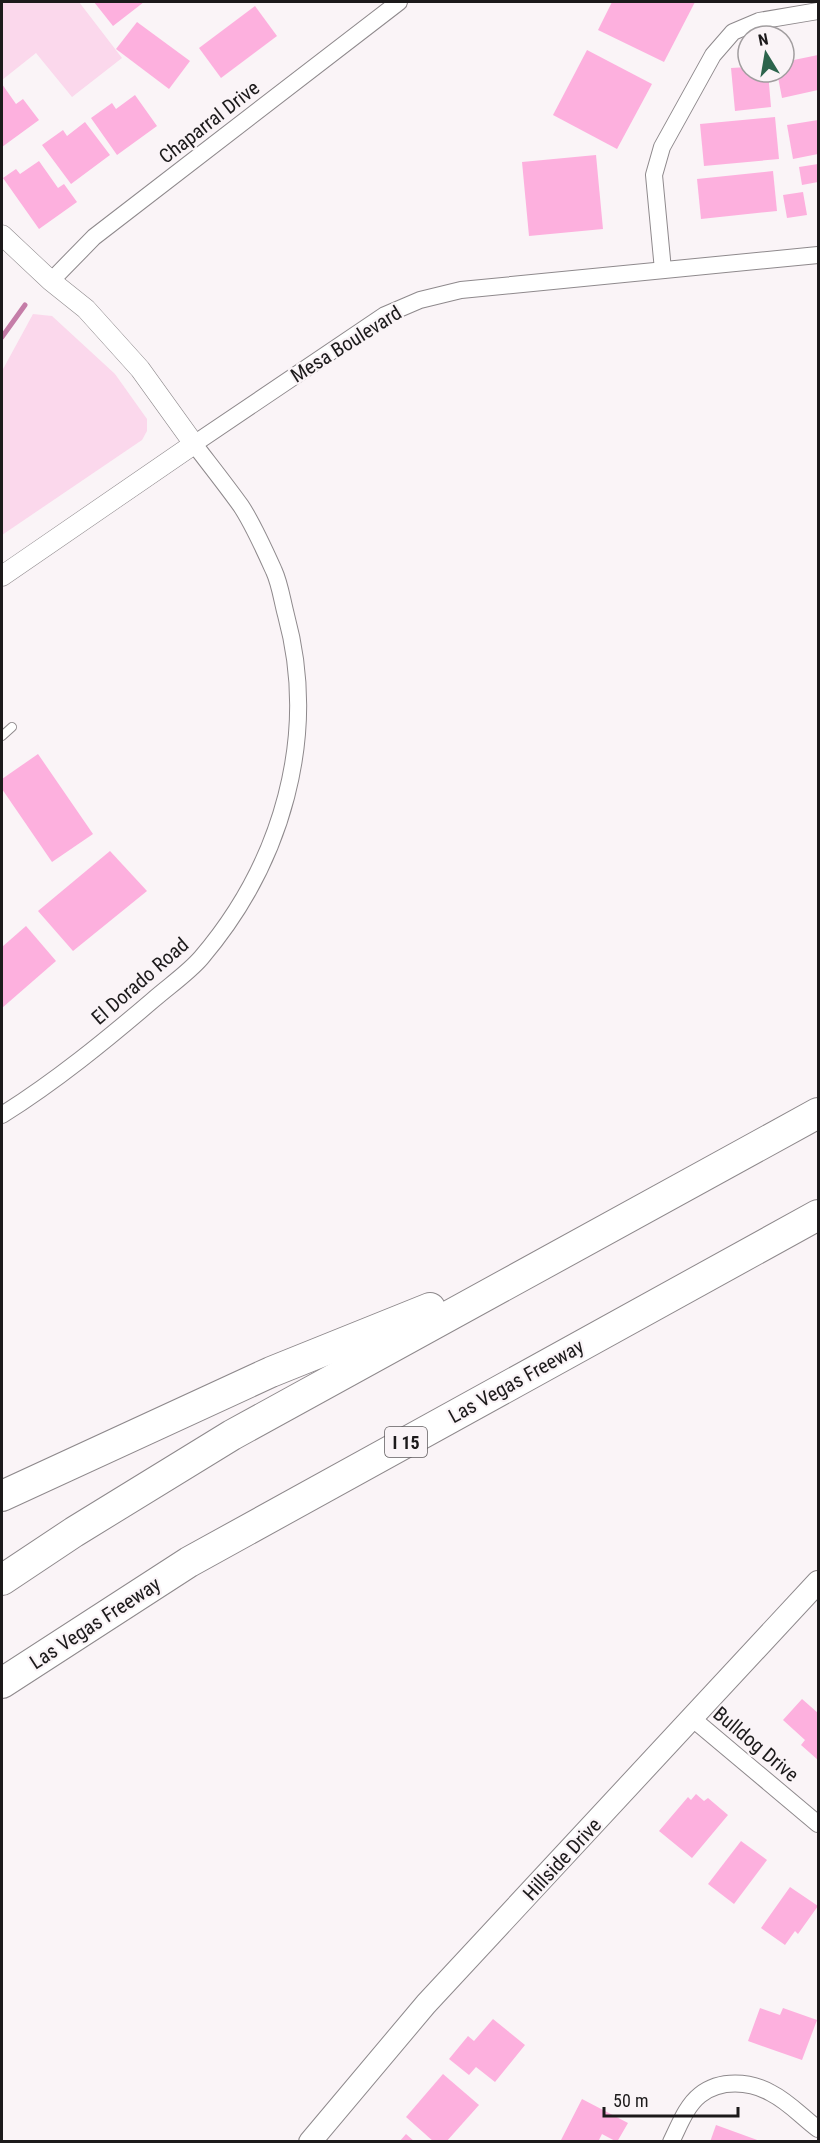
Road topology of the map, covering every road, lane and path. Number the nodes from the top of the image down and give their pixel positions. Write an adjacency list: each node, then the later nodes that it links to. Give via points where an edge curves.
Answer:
1 (399, 2): 6 (street, Chaparral Drive, via 94,237)
2 (819, 11): 5 (street, via 759,21 733,32 713,55 662,147 654,175)
3 (2, 235): 6 (street)
4 (819, 255): 5 (street, Mesa Boulevard)
5 (663, 270): 7 (street, Mesa Boulevard, via 461,290 420,300 385,315)
6 (51, 281): 7 (street, via 86,309 140,369)
7 (194, 444): 8 (street, Mesa Boulevard); 12 (street, El Dorado Road, via 242,508 275,572 292,638 300,702 295,759 284,808 266,857 244,899 200,959 46,1087)
8 (2, 576)
9 (12, 727): 10 (lane)
10 (2, 736)
11 (819, 1113): 14 (highway)
12 (2, 1115)
13 (819, 1215): 18 (highway, Las Vegas Freeway / I 15, via 189,1562)
14 (559, 1255): 15 (highway, via 272,1372); 16 (highway, via 232,1436)
15 (2, 1496)
16 (2, 1580)
17 (819, 1582): 19 (main road, Hillside Drive)
18 (2, 1683)
19 (693, 1719): 20 (street, Bulldog Drive); 22 (main road, Hillside Drive, via 426,2004)
20 (819, 1824)
21 (819, 2129): 23 (street, via 769,2092 743,2084 720,2084 700,2095 684,2115)
22 (310, 2142)
23 (671, 2142)

